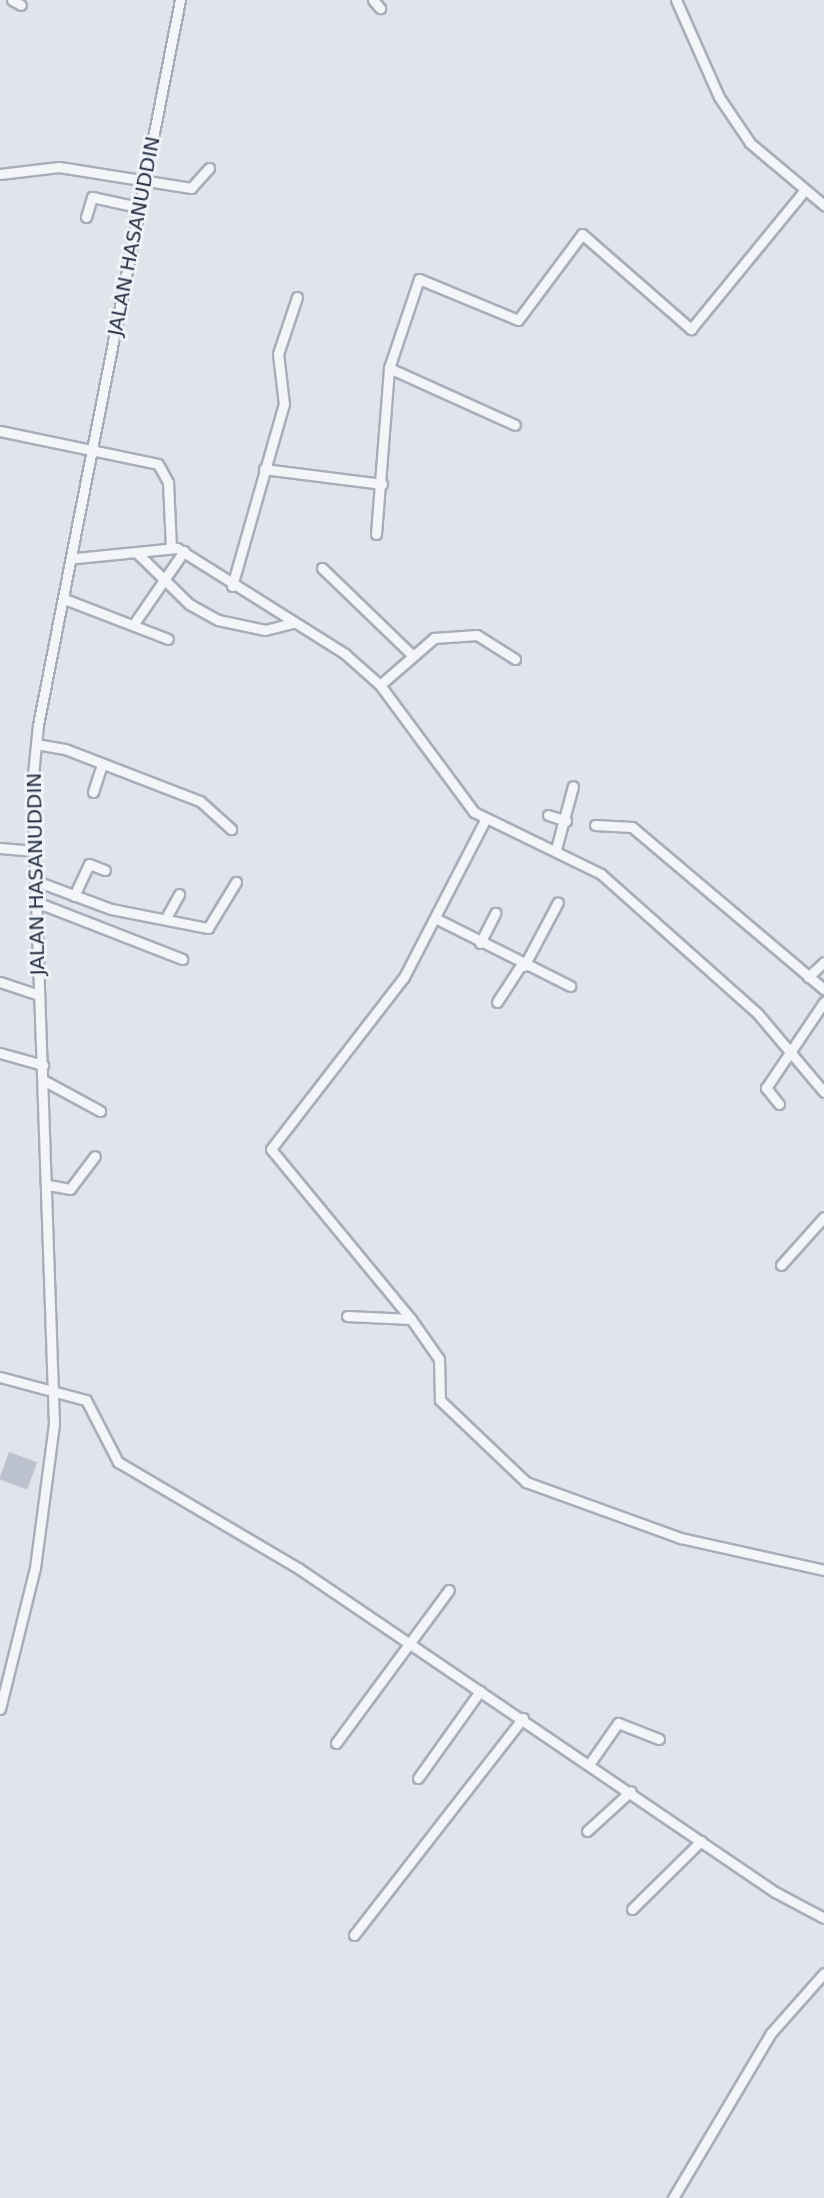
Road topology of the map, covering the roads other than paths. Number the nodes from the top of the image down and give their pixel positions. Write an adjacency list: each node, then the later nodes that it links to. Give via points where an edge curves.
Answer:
1 (180, 0): 5 (street, JALAN HASANUDDIN)
2 (676, 0): 6 (street, via 724,105 750,143)
3 (209, 168): 5 (street, via 196,187)
4 (0, 174): 5 (street, via 59,167)
5 (143, 180): 8 (street, JALAN HASANUDDIN)
6 (803, 192): 7 (street); 11 (street, via 691,329 579,233 518,320 419,279)
7 (824, 205)
8 (138, 207): 9 (street, via 92,197); 14 (street, JALAN HASANUDDIN)
9 (86, 217)
10 (297, 297): 15 (street, via 278,354 286,394)
11 (389, 368): 12 (street); 16 (street)
12 (515, 425)
13 (0, 431): 14 (street)
14 (94, 446): 18 (street, via 162,467); 21 (street, JALAN HASANUDDIN)
15 (264, 469): 16 (street); 24 (street)
16 (382, 484): 17 (street)
17 (376, 534)
18 (171, 548): 19 (street); 20 (street)
19 (184, 551): 23 (street); 24 (street)
20 (137, 553): 21 (street); 23 (street)
21 (76, 558): 25 (street, JALAN HASANUDDIN)
22 (322, 568): 29 (street)
23 (159, 578): 26 (street, via 189,604 241,629); 27 (street)
24 (232, 586): 26 (street)
25 (67, 600): 27 (street); 32 (street, JALAN HASANUDDIN)
26 (293, 623): 31 (street)
27 (133, 625): 28 (street)
28 (168, 639)
29 (411, 654): 30 (street, via 428,640 461,633 477,635); 31 (street)
30 (515, 659)
31 (380, 685): 37 (street)
32 (36, 744): 33 (street, via 65,749); 43 (street, JALAN HASANUDDIN)
33 (101, 767): 35 (street); 40 (street, via 200,801)
34 (573, 786): 38 (street)
35 (93, 792)
36 (548, 815): 38 (street)
37 (485, 820): 42 (street); 53 (street)
38 (566, 821): 42 (street)
39 (595, 825): 58 (street, via 632,827)
40 (231, 829)
41 (0, 848): 43 (street)
42 (556, 849): 66 (street, via 601,874 758,1014)
43 (35, 851): 45 (street, JALAN HASANUDDIN)
44 (105, 870): 48 (street, via 89,864)
45 (36, 881): 48 (street); 49 (street, JALAN HASANUDDIN)
46 (236, 882): 52 (street, via 208,928)
47 (179, 894): 52 (street)
48 (74, 896): 52 (street)
49 (36, 902): 55 (street); 62 (street, JALAN HASANUDDIN)
50 (558, 902): 57 (street)
51 (495, 913): 54 (street)
52 (167, 916)
53 (439, 920): 54 (street); 77 (street, via 404,977 271,1149)
54 (480, 943): 57 (street)
55 (182, 959)
56 (824, 962): 58 (street)
57 (523, 966): 60 (street); 63 (street)
58 (808, 977): 61 (street)
59 (0, 982): 62 (street)
60 (570, 986)
61 (824, 989)
62 (39, 995): 67 (street, JALAN HASANUDDIN)
63 (497, 1002)
64 (824, 1002): 66 (street)
65 (0, 1053): 67 (street)
66 (794, 1056): 69 (street); 70 (street, via 766,1088)
67 (43, 1065): 68 (street, JALAN HASANUDDIN)
68 (43, 1080): 71 (street); 73 (street, JALAN HASANUDDIN)
69 (824, 1092)
70 (779, 1104)
71 (100, 1111)
72 (95, 1156): 73 (street, via 70,1189)
73 (48, 1189): 79 (street, JALAN HASANUDDIN)
74 (824, 1217): 75 (street)
75 (781, 1265)
76 (347, 1316): 77 (street)
77 (411, 1319): 80 (street, via 439,1359 440,1400 526,1482 681,1538)
78 (0, 1377): 79 (street)
79 (54, 1386): 82 (street, via 93,1408 112,1457 298,1568); 84 (street, JALAN HASANUDDIN, via 40,1536)
80 (824, 1570)
81 (449, 1590): 82 (street)
82 (409, 1647): 83 (street); 87 (street)
83 (480, 1691): 85 (street); 89 (street)
84 (0, 1709)
85 (523, 1718): 88 (street); 95 (street)
86 (659, 1739): 88 (street, via 618,1723)
87 (336, 1743)
88 (590, 1763): 90 (street)
89 (418, 1778)
90 (631, 1791): 91 (street); 92 (street)
91 (587, 1831)
92 (701, 1841): 93 (street); 94 (street)
93 (632, 1909)
94 (824, 1918)
95 (354, 1935)
96 (824, 1973): 97 (street, via 771,2033)
97 (673, 2198)

